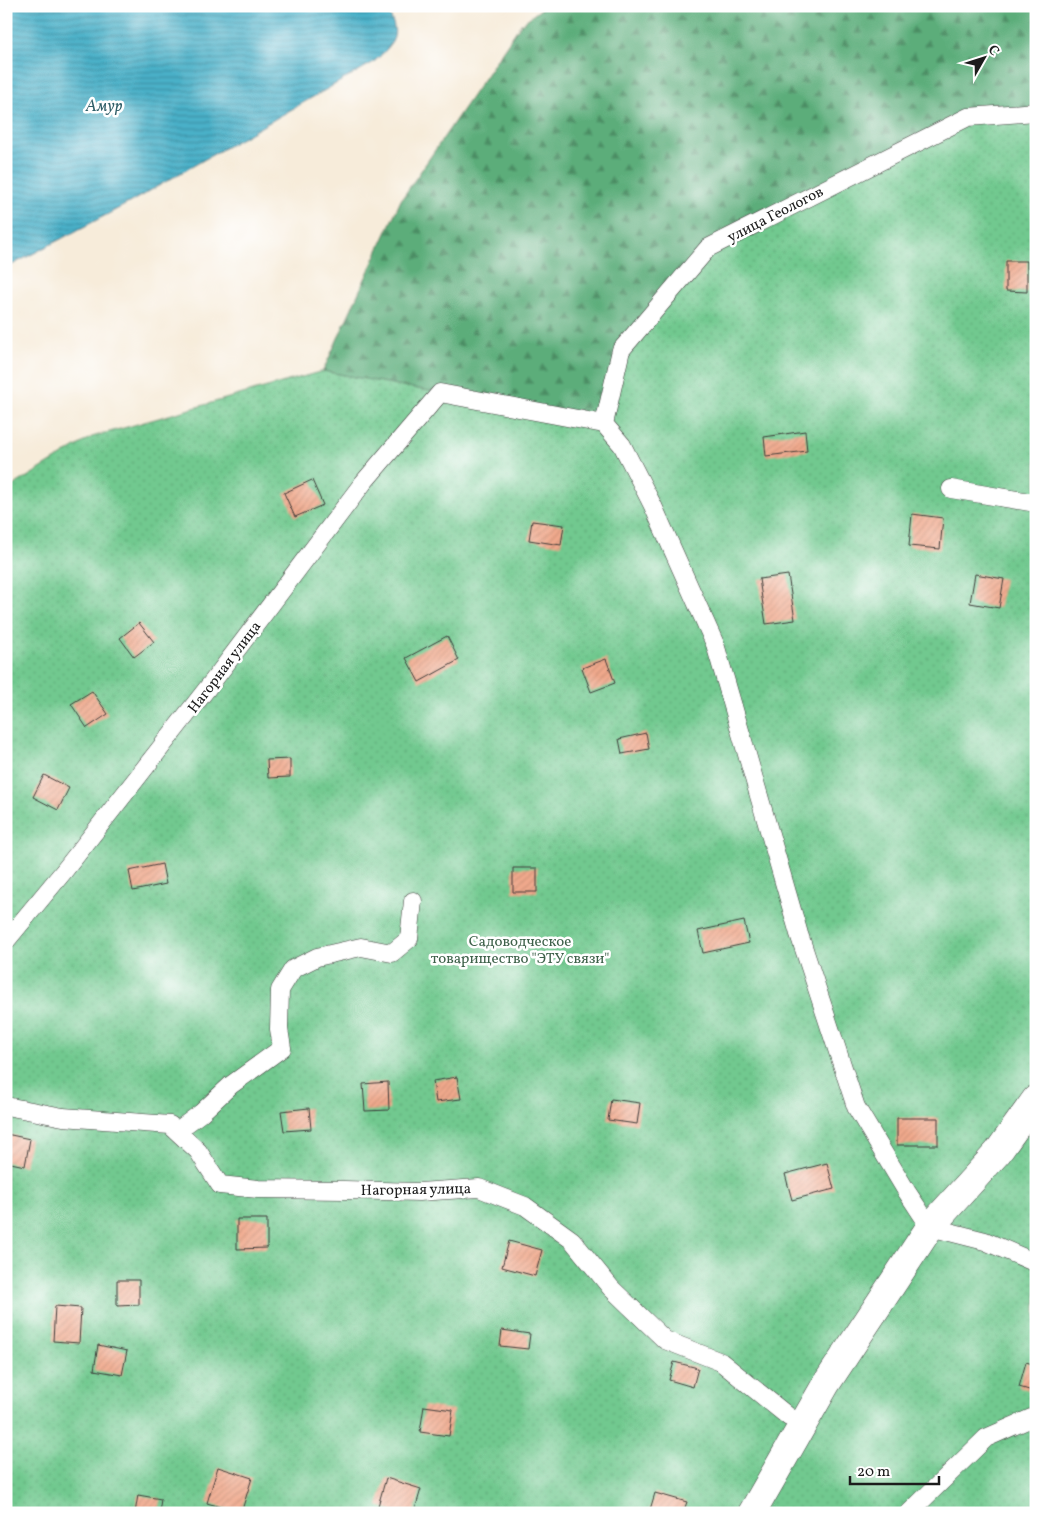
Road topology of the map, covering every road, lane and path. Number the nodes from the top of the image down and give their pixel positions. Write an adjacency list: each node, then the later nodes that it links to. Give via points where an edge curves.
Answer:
1 (1036, 112): 2 (lane, улица Геологов, via 968,117 708,248 621,350)
2 (604, 424): 6 (lane, Нагорная улица, via 440,393 363,483 213,681); 10 (lane, via 622,445 654,506 715,644 799,934 856,1107)
3 (951, 489): 4 (lane)
4 (1036, 503)
5 (414, 901): 9 (lane, via 409,939 392,953 361,947 317,957 293,969 280,990 282,1048)
6 (6, 941)
7 (1036, 1099): 10 (street, via 998,1152)
8 (6, 1106): 9 (lane, Нагорная улица, via 63,1117 170,1125)
9 (176, 1131): 13 (lane, Нагорная улица, via 198,1151 220,1185 258,1189 419,1192 479,1188 525,1206 572,1240 611,1288 665,1340 721,1362 789,1417)
10 (930, 1227): 11 (lane, via 986,1241); 13 (street)
11 (1036, 1263)
12 (1036, 1416): 15 (lane, via 986,1438)
13 (803, 1423): 14 (street)
14 (755, 1512)
15 (909, 1513)

